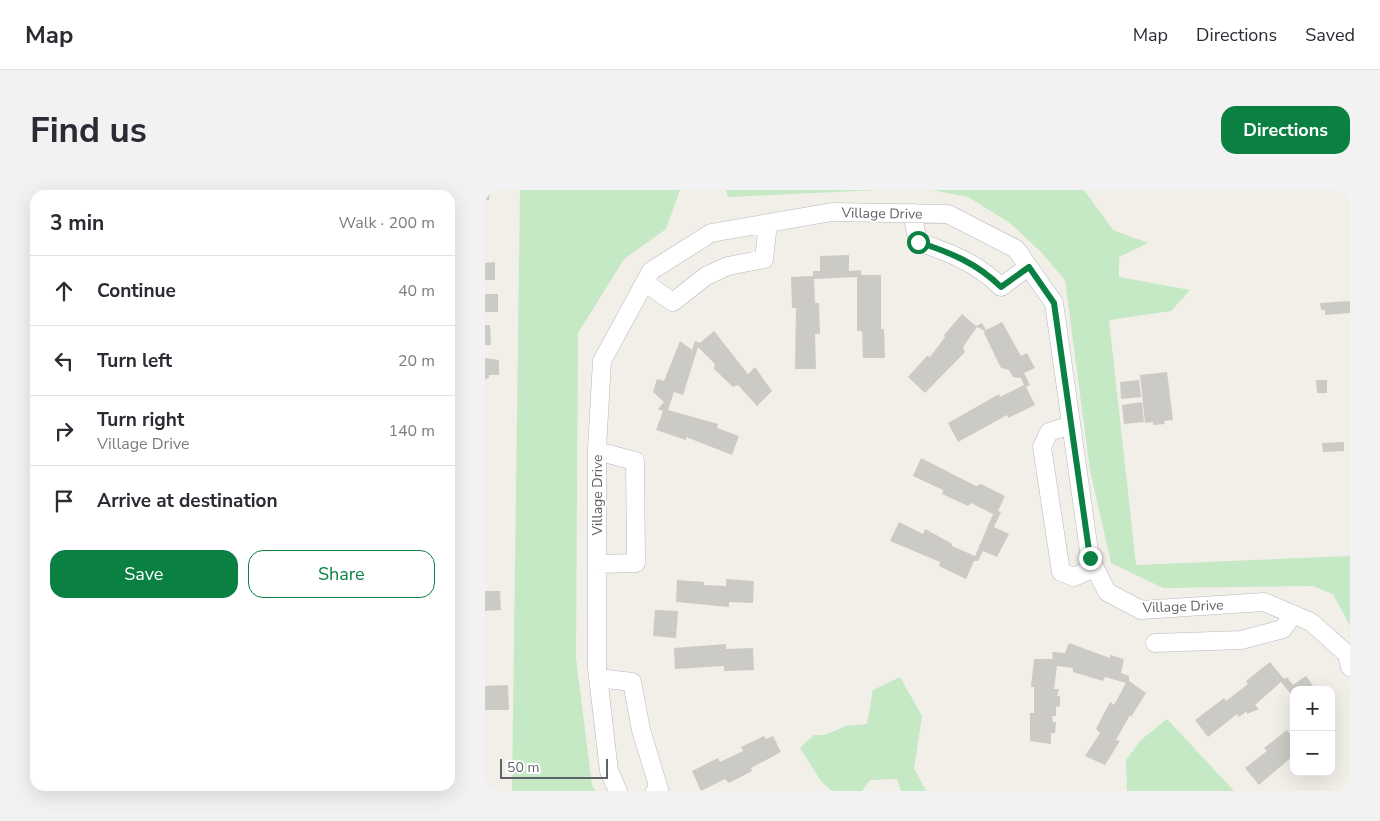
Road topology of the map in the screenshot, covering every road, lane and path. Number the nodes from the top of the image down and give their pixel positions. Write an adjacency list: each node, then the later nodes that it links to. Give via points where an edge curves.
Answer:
1 (911, 213): 2 (street, Village Drive, via 832,212); 3 (street, Village Drive, via 947,214 1016,249); 3 (street, via 918,242 956,255 989,274 1001,287)
2 (768, 223): 4 (street, Village Drive, via 711,233 651,270); 4 (street, via 764,259 728,266 706,276 673,302)
3 (1029, 267): 5 (street, Village Drive, via 1054,303)
4 (645, 283): 6 (street, Village Drive, via 602,361)
5 (1071, 425): 8 (street, Village Drive, via 1090,558); 8 (street, via 1049,432 1042,447 1061,572 1074,577)
6 (597, 452): 7 (street, Village Drive); 7 (street, via 635,461 636,563)
7 (597, 564): 12 (street, Village Drive)
8 (1095, 568): 9 (street, Village Drive, via 1107,592 1141,610 1264,602)
9 (1293, 614): 10 (street, via 1283,630 1241,640); 11 (street, Village Drive, via 1311,622 1347,654)
10 (1155, 643)
11 (1350, 667)
12 (598, 678): 13 (street, Village Drive, via 609,771); 14 (street, via 632,682 641,730 659,789)
13 (618, 791)
14 (655, 791)

